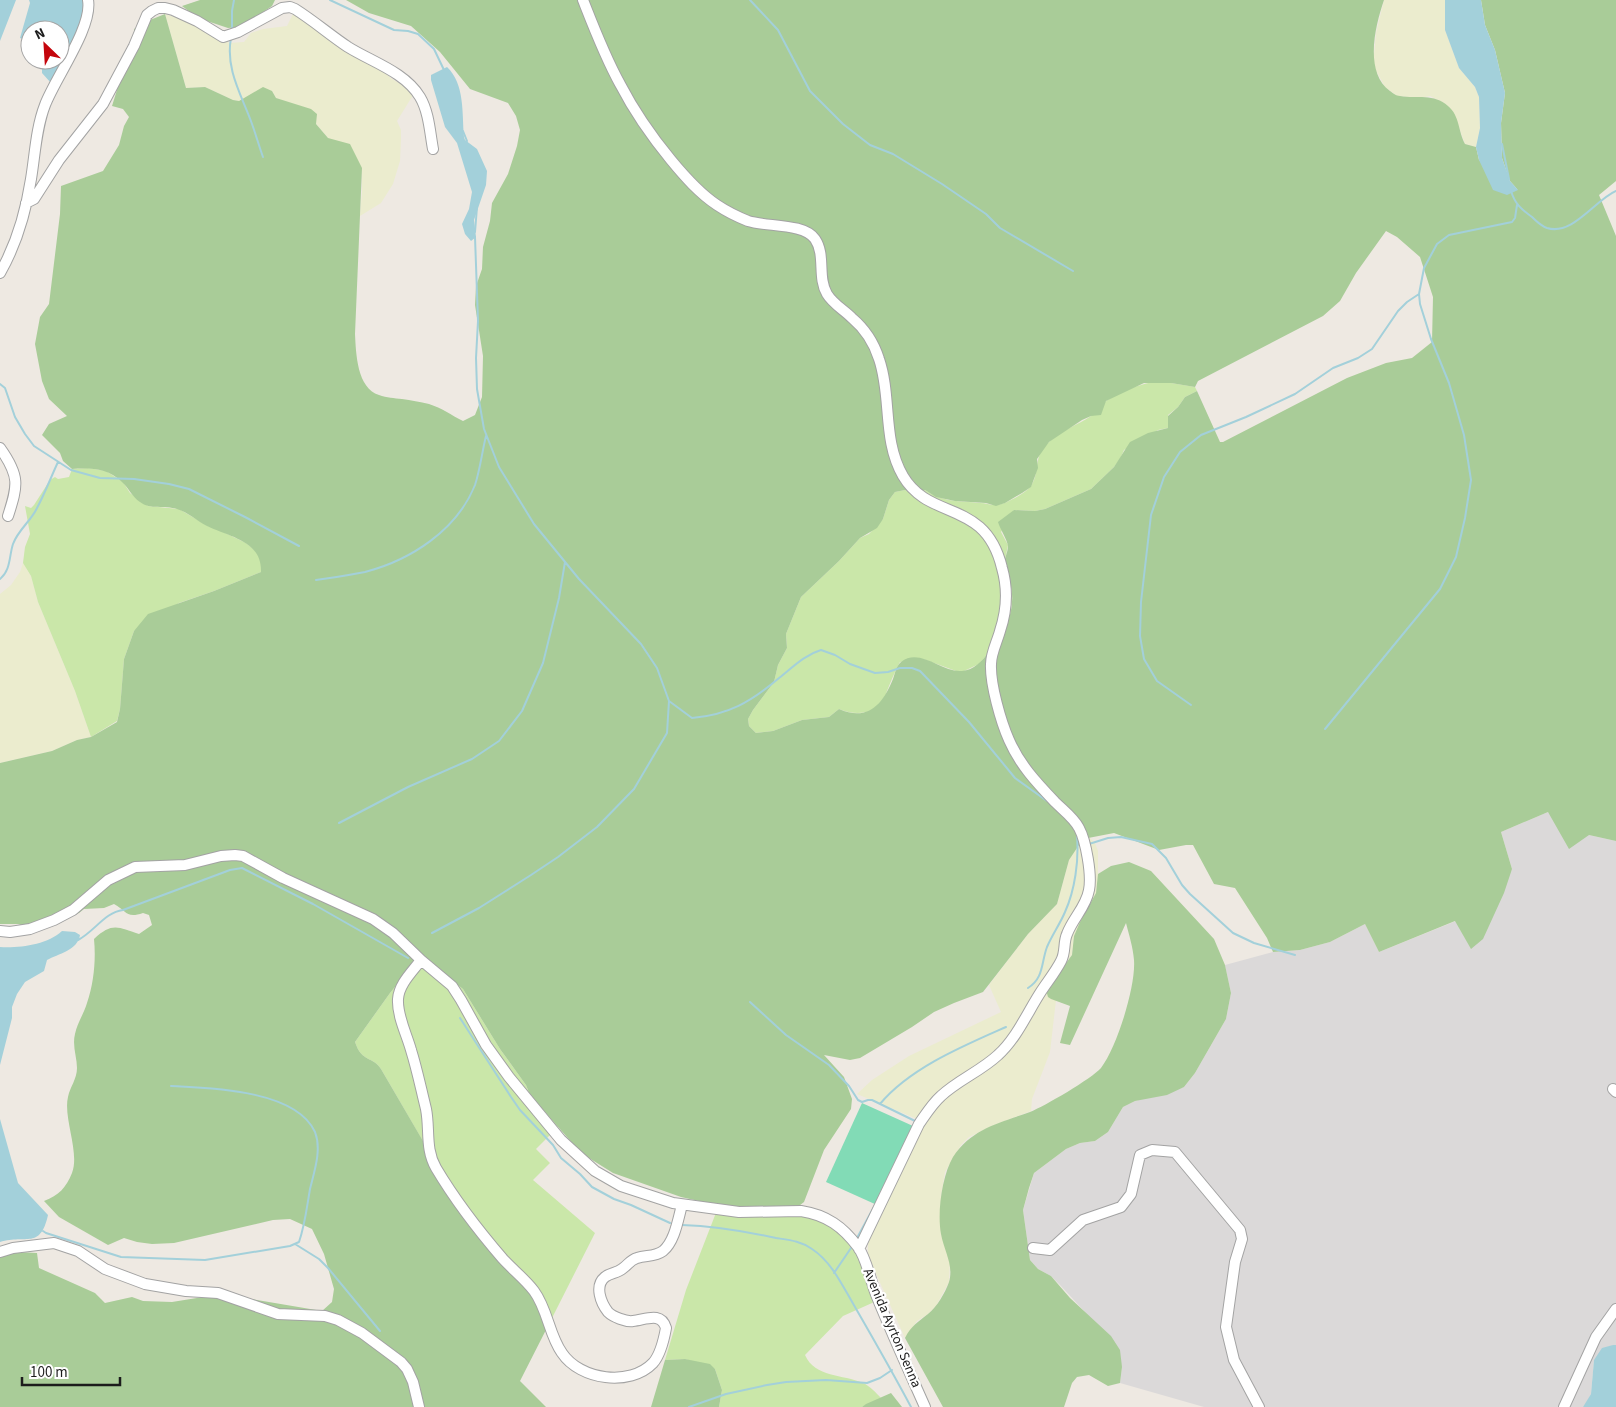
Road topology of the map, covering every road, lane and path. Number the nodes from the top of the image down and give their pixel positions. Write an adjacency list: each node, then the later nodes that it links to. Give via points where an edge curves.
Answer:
1 (88, 0): 4 (street, via 88,15 82,31 42,114)
2 (583, 0): 12 (street, via 620,86 661,148 687,178 717,205 747,221 800,229 815,240 826,292 867,334 880,359 893,450 905,480 922,496 978,524 996,549 1005,582 1006,607 990,668 1001,720 1024,768 1077,824 1084,841 1090,875 1089,893 1068,931 1062,960 1004,1049 941,1096 919,1124)
3 (433, 150): 4 (street, via 425,107 408,83 348,47 295,9 282,8 223,37 186,16 158,8 147,15 103,104 59,160 34,199)
4 (26, 203): 5 (street)
5 (0, 273)
6 (0, 448): 7 (street, via 17,487)
7 (8, 516)
8 (0, 931): 9 (street, via 25,930 54,920 73,910 108,880 135,867 185,865 235,855 373,919 393,932)
9 (420, 960): 10 (street, via 452,986 486,1045 509,1077 541,1118 580,1159 621,1186); 10 (street, via 406,980 398,1000 425,1108 432,1160 480,1232 533,1290 560,1352 578,1368 597,1376 622,1377 648,1367 657,1357 666,1328 663,1322 652,1317 631,1322 613,1316 602,1302 599,1286 606,1276 621,1270 632,1260 664,1250 672,1238)
10 (682, 1205): 12 (street, via 739,1212 812,1213 835,1223)
11 (1033, 1248): 17 (street, via 1050,1250 1083,1220 1121,1207 1131,1194 1140,1156 1152,1150 1175,1152 1240,1230 1242,1239 1235,1262 1226,1327 1234,1360)
12 (859, 1249): 16 (street, Avenida Ayrton Senna)
13 (0, 1252): 15 (street, via 54,1242 78,1251 105,1269 145,1284 218,1293 278,1314 325,1316 338,1320 362,1333 407,1368)
14 (1616, 1309): 18 (street, via 1596,1337)
15 (419, 1407)
16 (925, 1407)
17 (1259, 1407)
18 (1564, 1407)

